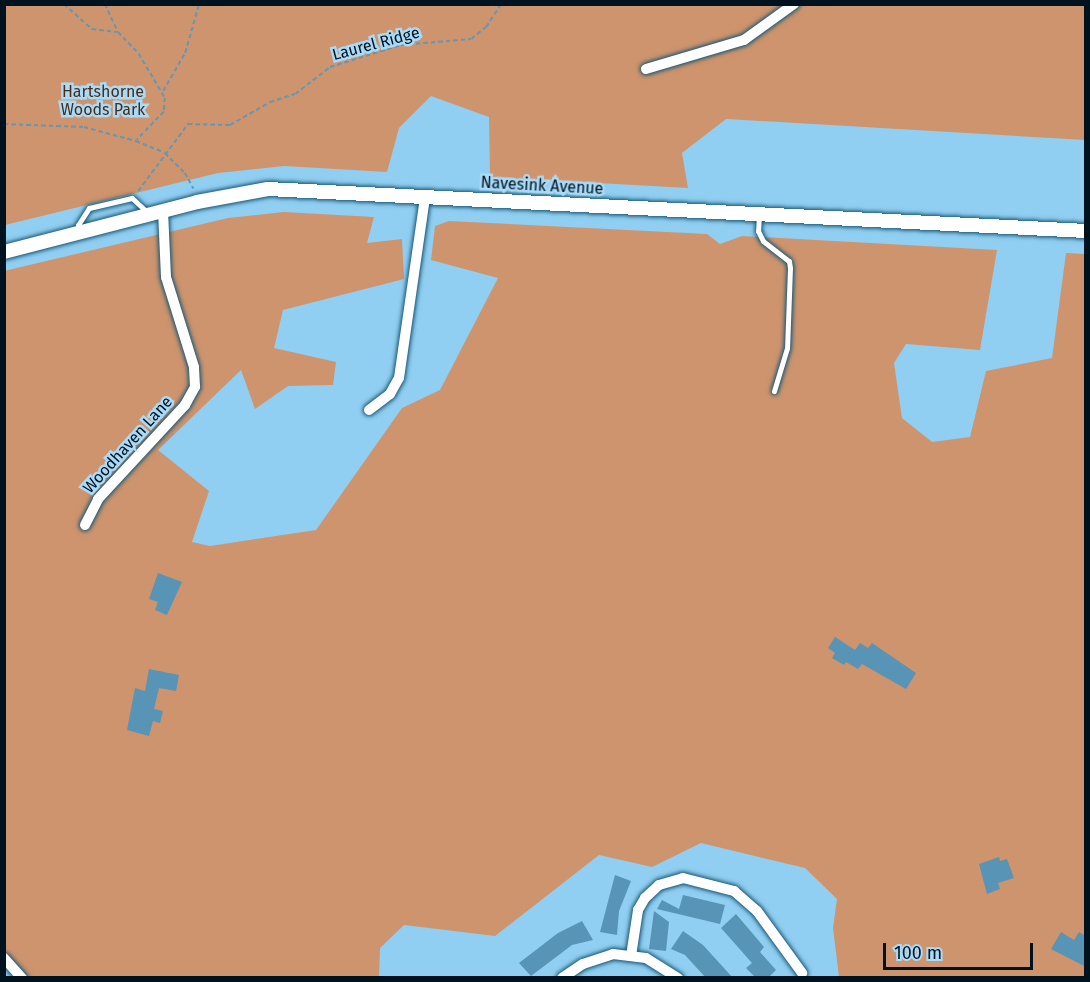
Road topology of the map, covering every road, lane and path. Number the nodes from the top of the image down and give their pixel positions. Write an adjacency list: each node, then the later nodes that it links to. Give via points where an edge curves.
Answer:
1 (64, 4): 6 (path, via 92,29)
2 (105, 4): 6 (path)
3 (199, 4): 8 (path, via 185,53)
4 (501, 4): 11 (path, Laurel Ridge, via 486,27 471,39 401,45 330,67 295,94 270,102 230,125 188,124)
5 (794, 4): 7 (street, via 744,40)
6 (118, 32): 8 (path, via 139,54)
7 (646, 69)
8 (162, 92): 10 (path, via 164,112)
9 (4, 124): 10 (path, via 84,127)
10 (136, 141): 11 (path)
11 (165, 153): 12 (path); 14 (path, via 185,173)
12 (132, 198): 16 (lane); 19 (lane, via 89,208 78,225)
13 (425, 198): 14 (main road, Navesink Avenue, via 268,189); 17 (main road, Navesink Avenue); 22 (street, via 399,378 390,394)
14 (197, 202): 15 (main road, Navesink Avenue)
15 (163, 210): 16 (main road, Navesink Avenue); 23 (street, Woodhaven Lane, via 166,277 194,367 195,387 185,405 105,490)
16 (149, 214): 19 (main road, Navesink Avenue)
17 (759, 214): 18 (main road, Navesink Avenue); 21 (lane, via 758,231 763,241 789,261 790,268 787,348)
18 (1086, 231)
19 (79, 232): 20 (main road, Navesink Avenue)
20 (4, 252)
21 (774, 391)
22 (369, 410)
23 (85, 525)
24 (631, 956): 26 (street, via 638,910 645,898 659,885 683,878 734,891 757,911); 27 (street, via 613,954); 29 (street, via 646,958)
25 (4, 958): 28 (street)
26 (802, 973)
27 (563, 977)
28 (22, 978)
29 (678, 978)

